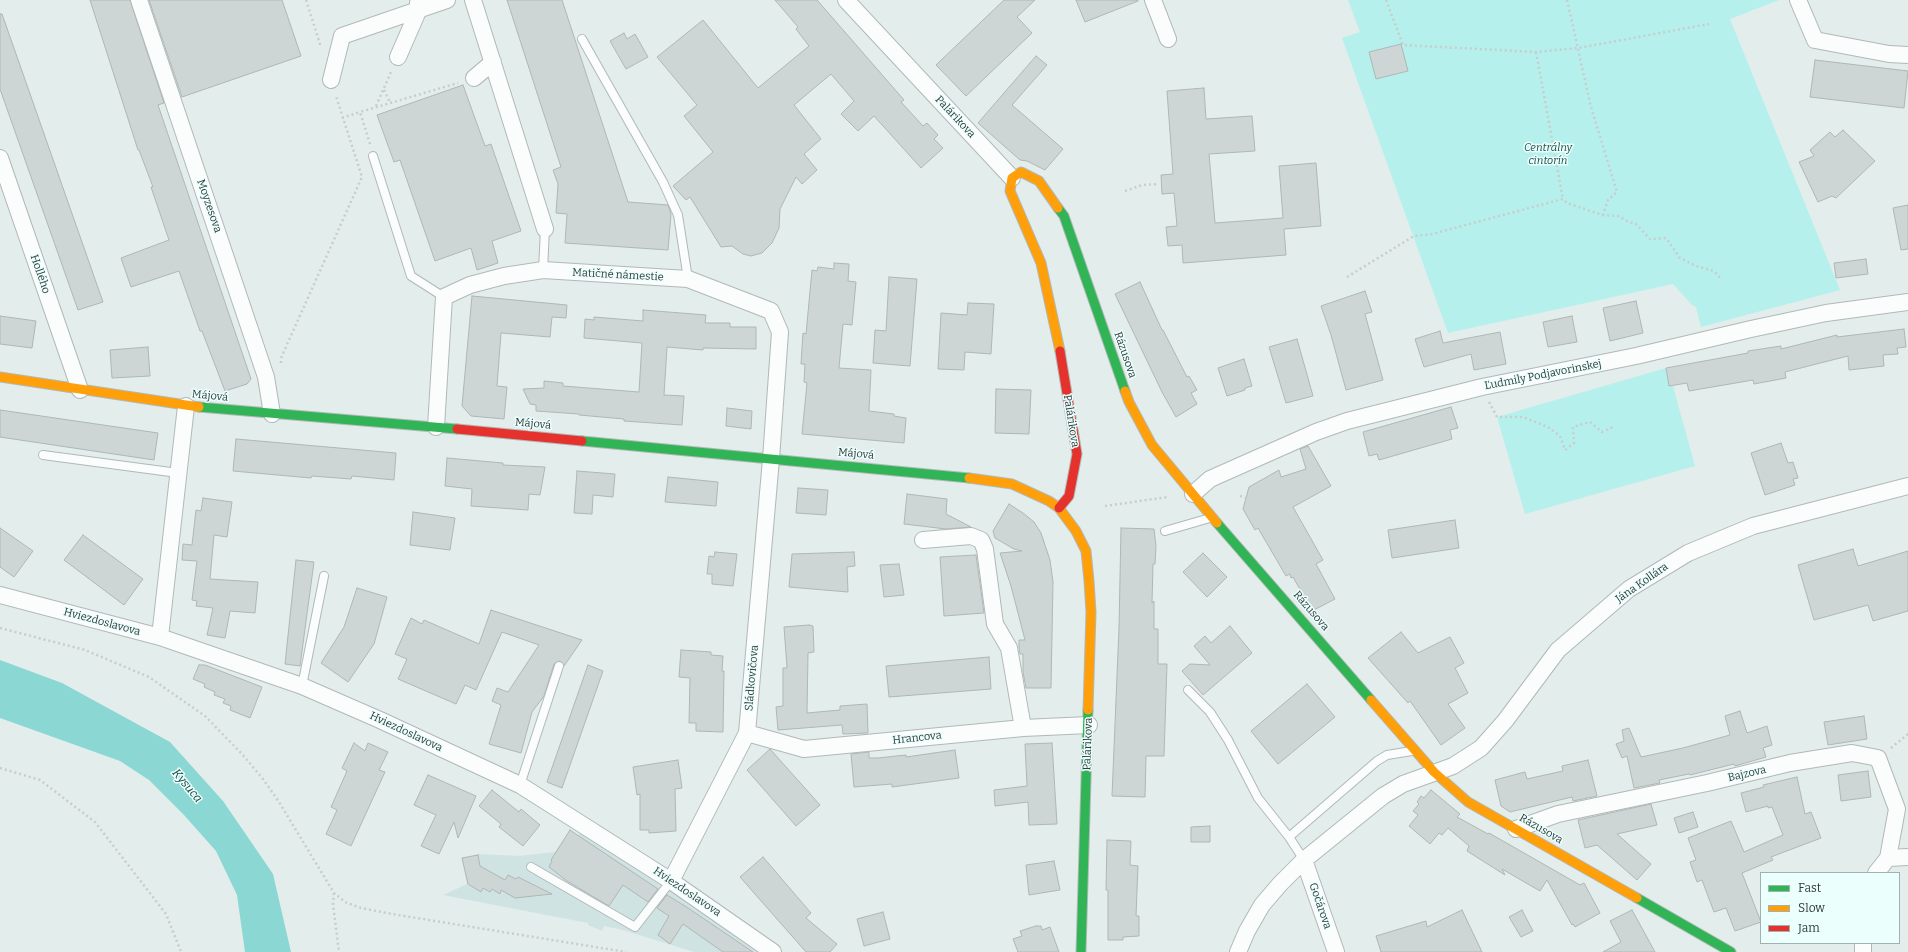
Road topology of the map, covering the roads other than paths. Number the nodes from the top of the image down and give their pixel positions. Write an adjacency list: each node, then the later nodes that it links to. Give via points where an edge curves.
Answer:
1 (139, 0): 26 (street, Moyzesova, via 266,377)
2 (447, 0): 7 (street)
3 (473, 0): 12 (street)
4 (846, 0): 17 (street, Palárikova)
5 (1153, 0): 9 (street)
6 (1798, 0): 10 (street, via 1815,40)
7 (418, 4): 11 (street); 14 (street, via 342,36)
8 (582, 38): 20 (lane, via 663,182 678,215)
9 (1168, 39)
10 (1908, 56)
11 (398, 57)
12 (493, 62): 13 (street); 18 (street)
13 (474, 78)
14 (331, 80)
15 (374, 156): 21 (lane, via 411,276)
16 (0, 158): 24 (street, Hollého)
17 (1012, 178): 32 (main road, Rázusova, via 1021,172 1039,181 1064,216 1128,402 1152,445); 33 (main road, Palárikova, via 1010,191 1041,263 1055,322 1077,454 1071,491)
18 (545, 229): 19 (lane)
19 (542, 270): 20 (street, Matičné námestie); 21 (street, Matičné námestie, via 470,285)
20 (688, 278): 29 (street, Matičné námestie, via 771,311 780,332)
21 (444, 297): 27 (street)
22 (1908, 302): 32 (street, Ľudmily Podjavorinskej, via 1826,313 1751,328 1636,356 1482,387 1348,420 1210,479)
23 (0, 377): 24 (main road, Májová)
24 (80, 390): 25 (main road, Májová)
25 (186, 406): 26 (main road, Májová); 30 (street)
26 (272, 414): 27 (main road, Májová)
27 (436, 427): 29 (main road, Májová)
28 (43, 455): 30 (lane)
29 (771, 459): 33 (main road, Májová, via 923,472 1012,484); 45 (street, Sládkovičova)
30 (178, 473): 39 (street)
31 (1908, 486): 47 (street, Jána Kollára, via 1753,526 1688,553 1629,589 1558,650 1505,721 1481,748 1453,766)
32 (1193, 494): 34 (main road, Rázusova)
33 (1059, 508): 43 (main road, Palárikova, via 1076,530 1086,551 1091,612)
34 (1212, 518): 35 (lane); 46 (main road, Rázusova)
35 (1165, 531)
36 (923, 540): 44 (street, via 971,536 981,540 985,550 995,624 1009,648)
37 (324, 576): 41 (lane)
38 (0, 595): 39 (street, Hviezdoslavova)
39 (160, 637): 41 (street, Hviezdoslavova)
40 (559, 666): 48 (lane)
41 (302, 686): 48 (street, Hviezdoslavova)
42 (1188, 690): 50 (lane, via 1210,712 1228,740 1258,798)
43 (1089, 725): 44 (street, Hrancova); 58 (main road, Palárikova)
44 (1023, 728): 45 (street, Hrancova, via 804,749)
45 (747, 733): 56 (street, Sládkovičova)
46 (1417, 751): 47 (main road, Rázusova); 50 (lane, via 1387,755 1377,761)
47 (1434, 772): 49 (main road, Rázusova, via 1468,802); 53 (street, Jána Kollára, via 1403,784 1383,796)
48 (520, 785): 56 (street, Hviezdoslavova)
49 (1516, 829): 52 (street, Bajzova, via 1558,814 1790,763 1852,753 1878,758 1897,809); 61 (main road, Rázusova)
50 (1289, 837): 53 (lane)
51 (1908, 857): 52 (street)
52 (1888, 858): 55 (street)
53 (1304, 860): 59 (street, Jána Kollára, via 1262,905); 60 (street, Gočárova)
54 (531, 867): 56 (lane, via 635,927)
55 (1877, 872)
56 (671, 881): 57 (street, Hviezdoslavova)
57 (773, 952)
58 (1081, 952)
59 (1238, 952)
60 (1336, 952)
61 (1731, 952)

